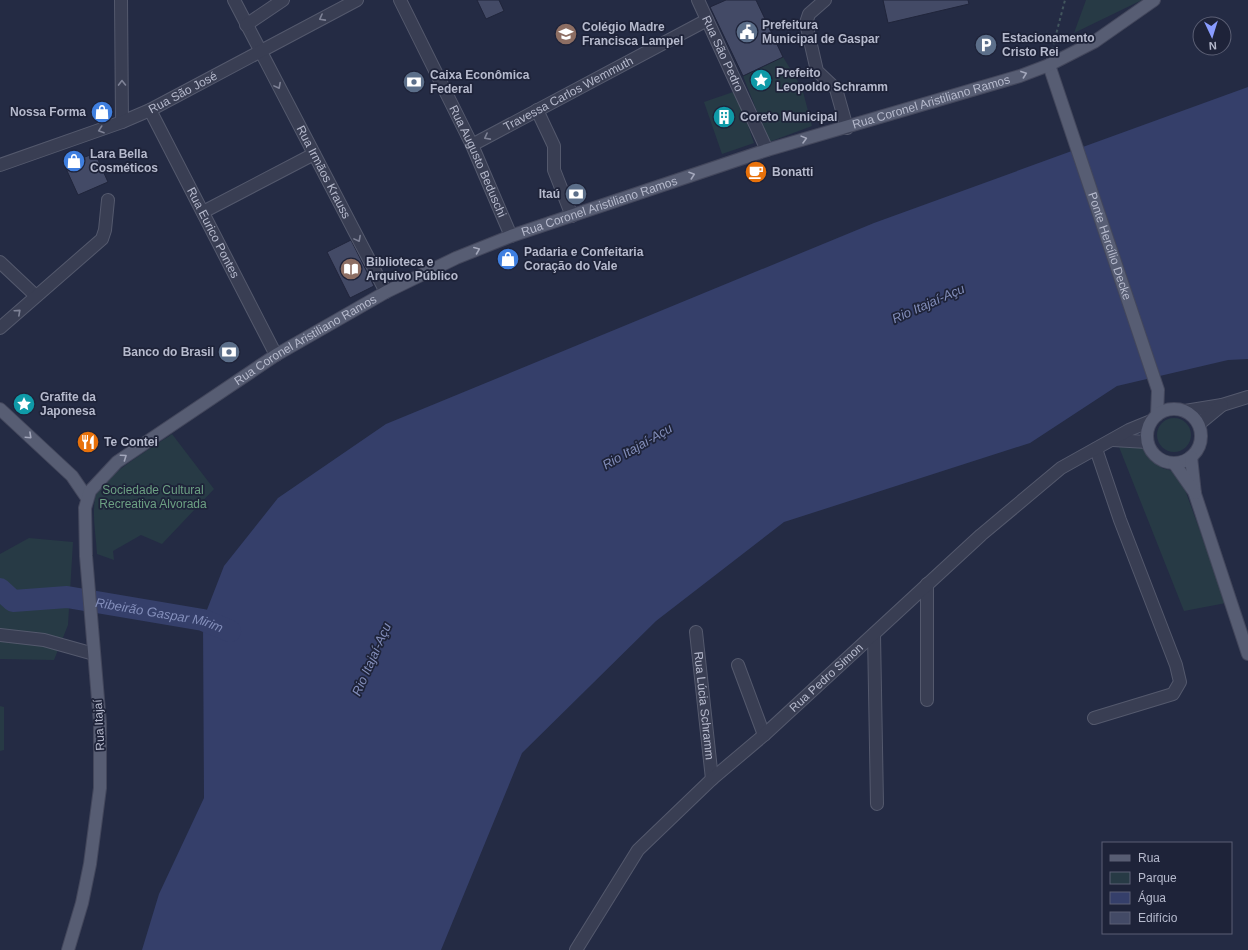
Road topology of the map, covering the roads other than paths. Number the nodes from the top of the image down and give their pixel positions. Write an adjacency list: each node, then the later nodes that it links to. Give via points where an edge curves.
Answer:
1 (121, 0): 15 (street, one-way to 1)
2 (234, 0): 10 (street, Rua Irmãos Krauss)
3 (283, 0): 10 (street)
4 (357, 0): 11 (street, Rua São José, one-way to 11)
5 (400, 0): 17 (street, Rua Augusto Beduschi)
6 (698, 0): 9 (street, Rua São Pedro)
7 (825, 0): 16 (street, via 809,14 806,23 817,71 836,89)
8 (1154, 0): 12 (main road, Rua Coronel Aristiliano Ramos, via 1094,42)
9 (707, 20): 14 (street, Travessa Carlos Wemmuth); 18 (street, Rua São Pedro)
10 (246, 25): 11 (street, Rua Irmãos Krauss)
11 (260, 52): 13 (street, Rua São José); 19 (street, Rua Irmãos Krauss, one-way to 19)
12 (1049, 65): 16 (main road, Rua Coronel Aristiliano Ramos, one-way to 12); 30 (main road, Ponte Hercílio Decke)
13 (150, 110): 15 (street, Rua São José); 22 (street, Rua Eurico Pontes)
14 (537, 110): 17 (street, Travessa Carlos Wemmuth, one-way to 17); 23 (street, via 554,146 554,170)
15 (122, 122): 20 (street, Rua São José, one-way to 20)
16 (847, 128): 18 (main road, Rua Coronel Aristiliano Ramos, one-way to 16)
17 (472, 145): 24 (street, Rua Augusto Beduschi)
18 (767, 150): 23 (main road, Rua Coronel Aristiliano Ramos, one-way to 18)
19 (314, 154): 22 (street); 26 (street, Rua Irmãos Krauss, one-way to 26)
20 (0, 165)
21 (108, 200): 27 (street, via 102,238)
22 (203, 212): 29 (street, Rua Eurico Pontes)
23 (572, 216): 24 (main road, Rua Coronel Aristiliano Ramos)
24 (511, 236): 26 (main road, Rua Coronel Aristiliano Ramos, one-way to 24, via 456,258)
25 (0, 262): 27 (street)
26 (386, 292): 29 (main road, Rua Coronel Aristiliano Ramos)
27 (36, 296): 28 (street, one-way to 27)
28 (0, 328)
29 (276, 356): 43 (main road, Rua Coronel Aristiliano Ramos, one-way to 29, via 117,462)
30 (1157, 387): 34 (main road); 35 (main road)
31 (1248, 397): 32 (street)
32 (1222, 405): 34 (street); 36 (street)
33 (0, 409): 42 (main road, one-way to 42)
34 (1181, 409): 35 (main road); 36 (main road, via 1194,416)
35 (1154, 418): 37 (street, Rua Pedro Simon); 38 (main road, via 1147,431)
36 (1199, 424): 40 (main road, via 1201,442)
37 (1112, 440): 38 (street); 39 (street, Rua Pedro Simon)
38 (1148, 442): 41 (main road, via 1154,455)
39 (1096, 449): 46 (street, Rua Pedro Simon, via 1061,468); 54 (street, via 1120,520 1176,665 1180,682 1173,694)
40 (1191, 457): 41 (main road, via 1183,462); 44 (main road)
41 (1174, 463): 44 (main road)
42 (72, 476): 43 (main road); 45 (main road)
43 (95, 483): 45 (main road, Rua Coronel Aristiliano Ramos)
44 (1195, 494): 51 (main road)
45 (87, 498): 50 (main road, Rua Itajaí, via 84,526)
46 (927, 584): 48 (street, Rua Pedro Simon); 53 (street)
47 (696, 632): 56 (street, Rua Lúcia Schramm)
48 (874, 634): 55 (street, Rua Pedro Simon); 57 (street)
49 (0, 635): 50 (street)
50 (94, 648): 58 (main road, Rua Itajaí, via 100,723 100,788 90,864)
51 (1248, 654)
52 (738, 665): 55 (street)
53 (927, 700)
54 (1094, 718)
55 (764, 735): 56 (street, Rua Pedro Simon)
56 (712, 779): 59 (street, Rua Pedro Simon, via 638,850)
57 (877, 804)
58 (68, 950)
59 (576, 950)

